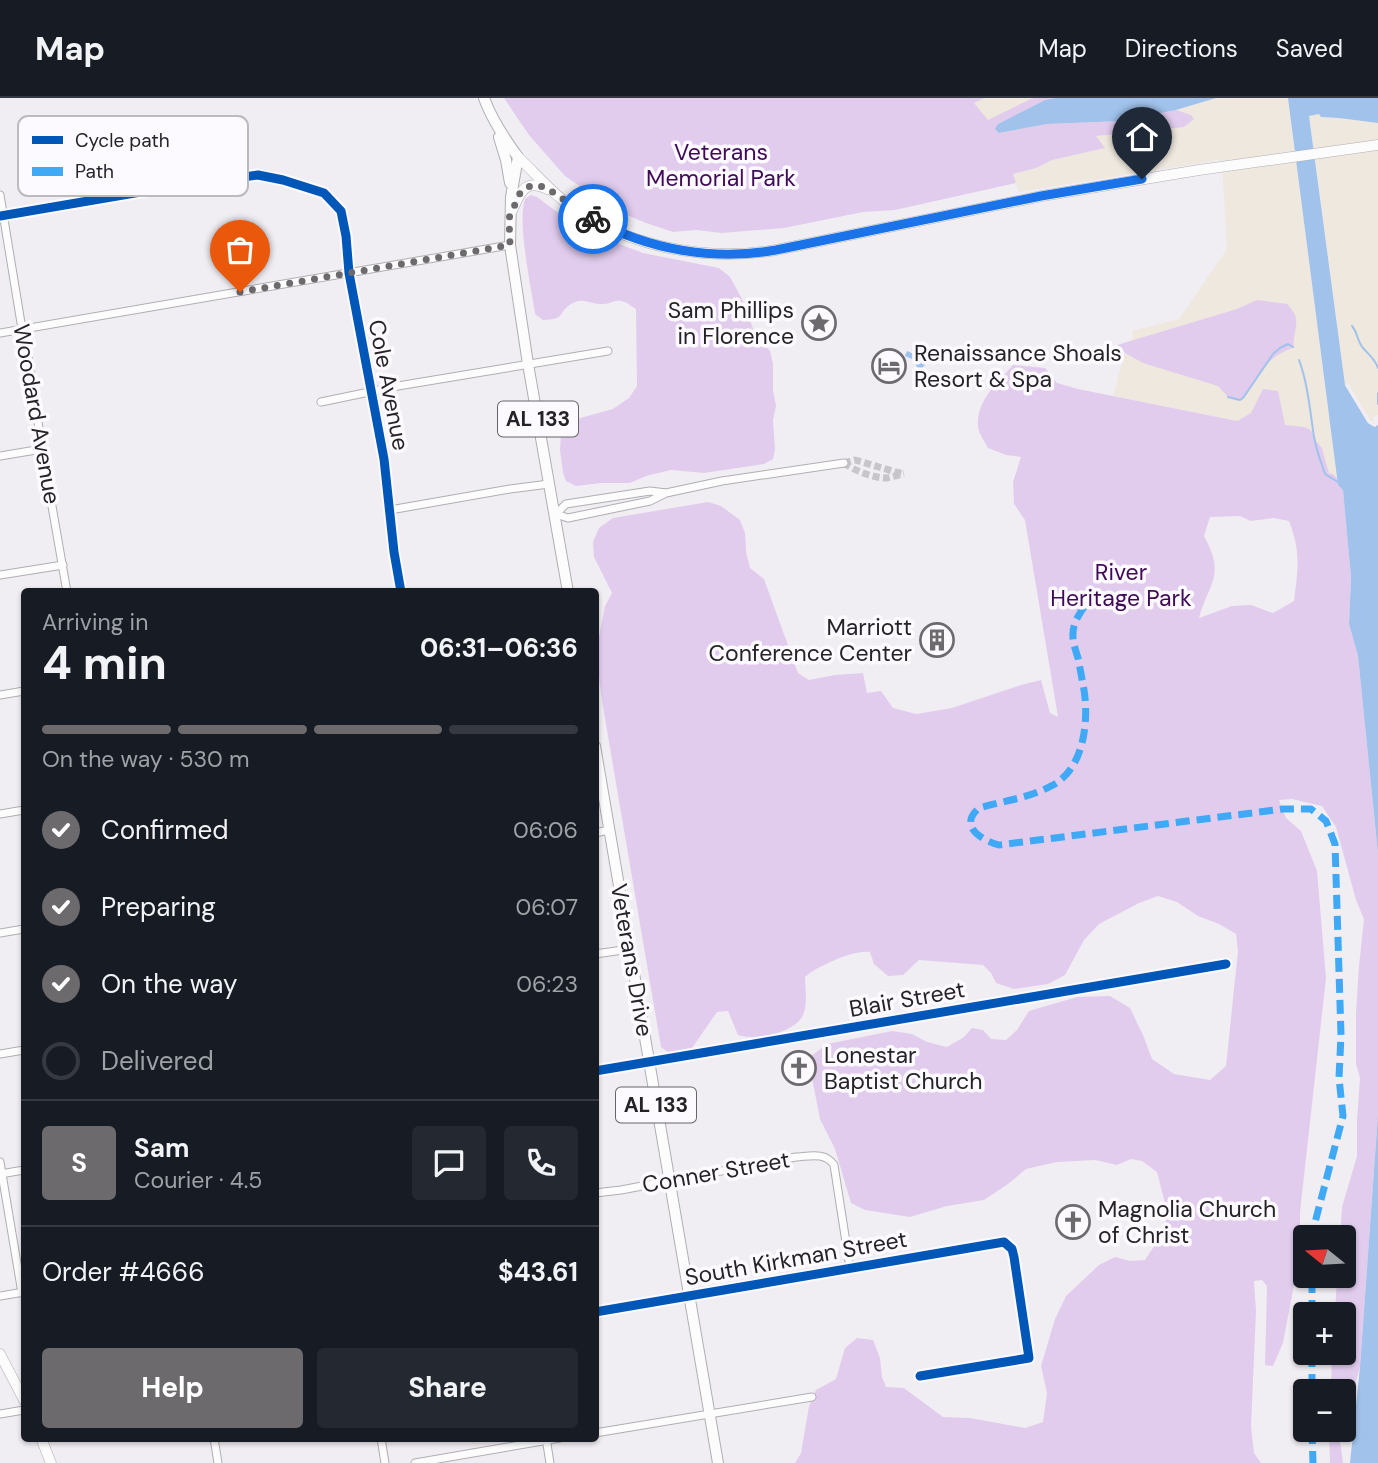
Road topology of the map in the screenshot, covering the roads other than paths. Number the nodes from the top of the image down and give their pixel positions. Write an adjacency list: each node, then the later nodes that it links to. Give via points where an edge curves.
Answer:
1 (484, 98): 2 (main road)
2 (490, 115): 4 (main road); 9 (main road, via 506,160)
3 (1378, 145): 6 (main road, via 1041,196 744,254 693,252 640,241 600,223)
4 (518, 156): 6 (main road); 9 (main road, AL 133)
5 (248, 176): 13 (street, Cole Avenue, via 283,180 324,193 341,211)
6 (553, 192): 11 (main road, via 538,185 526,187)
7 (0, 195): 10 (street, Woodard Avenue)
8 (118, 196): 10 (street, Cole Avenue)
9 (510, 197): 11 (main road, AL 133)
10 (2, 216): 14 (street, Woodard Avenue)
11 (509, 218): 12 (main road, AL 133)
12 (510, 245): 13 (street); 17 (main road, AL 133)
13 (349, 273): 14 (street); 18 (street, Cole Avenue)
14 (22, 329): 15 (street); 20 (street, Woodard Avenue)
15 (0, 333)
16 (608, 351): 17 (street)
17 (528, 364): 18 (street); 23 (main road, AL 133)
18 (371, 391): 19 (street); 25 (street, Cole Avenue)
19 (321, 402)
20 (42, 449): 21 (street); 27 (street, Woodard Avenue)
21 (0, 456)
22 (844, 463): 24 (street)
23 (549, 484): 25 (street); 26 (main road, AL 133)
24 (666, 493): 26 (street, via 650,502 568,518); 26 (street, via 650,491 566,504)
25 (390, 510): 30 (street, Cole Avenue)
26 (556, 514): 31 (main road, AL 133)
27 (62, 565): 28 (street); 29 (street, Woodard Avenue)
28 (0, 575)
29 (66, 588)
30 (400, 588)
31 (567, 588)
32 (21, 692): 33 (street)
33 (0, 695)
34 (599, 768): 37 (main road, Veterans Drive / AL 133)
35 (21, 810): 36 (street)
36 (0, 814)
37 (610, 830): 38 (street); 41 (main road, Veterans Drive / AL 133)
38 (599, 831)
39 (21, 930): 40 (street)
40 (0, 933)
41 (630, 948): 42 (street); 46 (main road, Veterans Drive / AL 133)
42 (599, 953)
43 (1226, 964): 46 (street, Blair Street)
44 (21, 1050): 45 (street)
45 (0, 1054)
46 (649, 1062): 47 (street, Blair Street); 51 (main road, Veterans Drive / AL 133)
47 (599, 1070)
48 (0, 1162): 50 (street)
49 (21, 1171): 50 (street)
50 (1, 1174): 54 (street)
51 (669, 1181): 52 (street, Conner Street); 53 (street, Conner Street, via 796,1157 829,1158 834,1165); 57 (main road, Veterans Drive / AL 133)
52 (599, 1192)
53 (850, 1268): 57 (street, South Kirkman Street); 60 (street, South Kirkman Street, via 1004,1242 1012,1249 1029,1358)
54 (21, 1281)
55 (21, 1292): 56 (street)
56 (0, 1296)
57 (690, 1296): 58 (street, South Kirkman Street); 64 (main road, Veterans Drive / AL 133)
58 (599, 1311)
59 (0, 1354): 61 (main road)
60 (920, 1376)
61 (21, 1394)
62 (812, 1397): 64 (street)
63 (21, 1410): 65 (street)
64 (710, 1413): 66 (street); 77 (main road, Veterans Drive / AL 133)
65 (0, 1414)
66 (599, 1432)
67 (43, 1442): 72 (main road)
68 (215, 1442): 73 (street)
69 (382, 1442): 74 (street)
70 (535, 1442): 75 (street)
71 (546, 1442): 76 (street)
72 (51, 1463)
73 (218, 1463)
74 (385, 1463)
75 (415, 1463)
76 (550, 1463)
77 (719, 1463)

